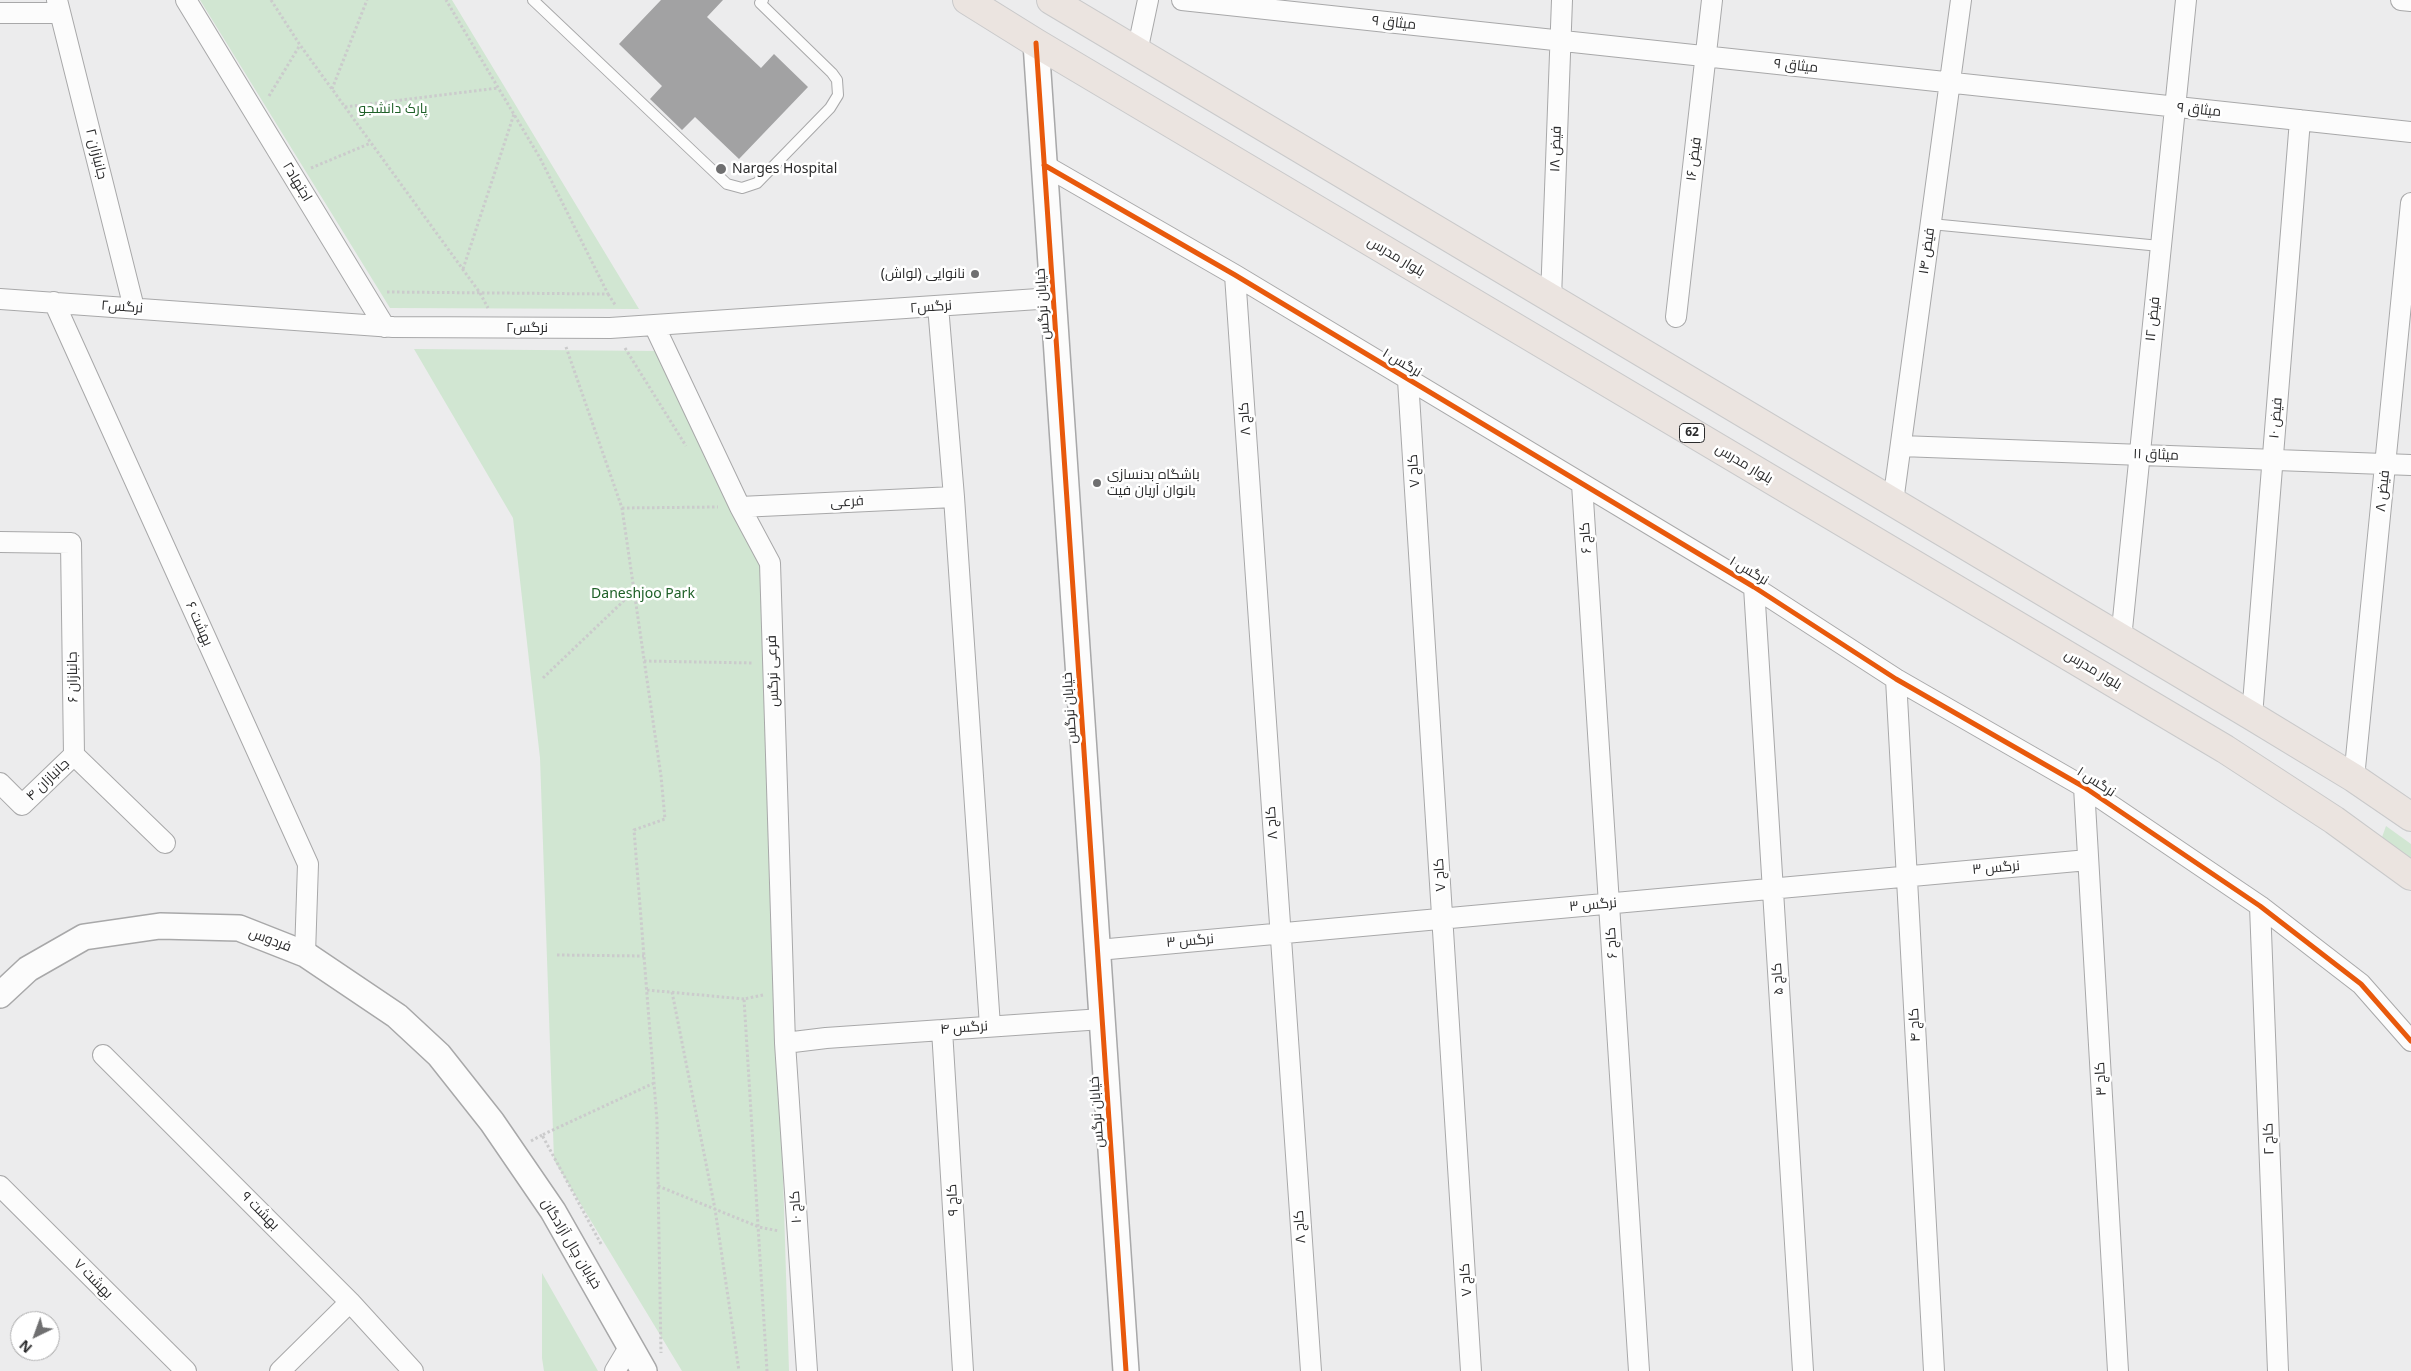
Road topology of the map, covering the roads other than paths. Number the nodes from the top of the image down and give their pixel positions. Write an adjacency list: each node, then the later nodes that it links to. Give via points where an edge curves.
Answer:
1 (186, 0): 38 (street, اجتهاد۲)
2 (533, 0): 3 (lane, via 727,184 742,188 757,183 830,108 838,95 837,80 832,73 760,3)
3 (763, 0)
4 (967, 0): 18 (highway, بلوار مدرس / 62)
5 (1051, 0): 19 (highway)
6 (1148, 0): 19 (street)
7 (1182, 0): 15 (street, میثاق ۹)
8 (1562, 0): 17 (street, فیض ۱۸)
9 (1712, 0): 20 (street, فیض ۱۶)
10 (1962, 0): 21 (street, فیض ۱۴)
11 (2186, 0): 22 (street, فیض ۱۲)
12 (2401, 0): 13 (street)
13 (2411, 1)
14 (59, 6): 16 (street); 35 (street, جانبازان ۲)
15 (1340, 8): 17 (street, میثاق ۹)
16 (0, 12)
17 (1560, 41): 20 (street, میثاق ۹); 31 (street, فیض ۱۸)
18 (1036, 43): 25 (street, خیابان نرگس); 61 (highway, بلوار مدرس / 62, via 2225,749 2334,820)
19 (1137, 52): 31 (highway)
20 (1706, 56): 21 (street, میثاق ۹); 36 (street, فیض ۱۶)
21 (1950, 83): 22 (street, میثاق ۹); 27 (street, فیض ۱۴)
22 (2175, 107): 23 (street, میثاق ۹); 28 (street, فیض ۱۲)
23 (2300, 120): 24 (street, میثاق ۹); 42 (street, فیض ۱۰)
24 (2411, 132)
25 (1044, 165): 29 (street, نرگس ۱); 30 (street, خیابان نرگس)
26 (2411, 203): 43 (street, فیض ۸)
27 (1931, 224): 28 (lane); 40 (street, فیض ۱۴)
28 (2160, 246): 41 (street, فیض ۱۲)
29 (1235, 275): 39 (street, نرگس ۱); 67 (street, کاج ۸)
30 (1054, 298): 34 (street, نرگس۲); 68 (street, خیابان نرگس)
31 (1550, 298): 47 (highway)
32 (0, 299): 33 (street, نرگس۲)
33 (54, 302): 35 (street, نرگس۲); 69 (street, بهشت ۶, via 308,864)
34 (938, 306): 37 (street, نرگس۲); 46 (street)
35 (134, 308): 38 (street, نرگس۲)
36 (1676, 317)
37 (654, 325): 38 (street, نرگس۲, via 610,328); 48 (street, فرعی نرگس)
38 (385, 327)
39 (1408, 380): 45 (street, نرگس ۱); 66 (street, کاج ۷)
40 (1900, 446): 41 (street, میثاق ۱۱); 47 (street, فیض ۱۴)
41 (2139, 455): 42 (street, میثاق ۱۱); 51 (street, فیض ۱۲)
42 (2272, 460): 43 (street, میثاق ۱۱); 53 (street, فیض ۱۰)
43 (2385, 464): 44 (street, میثاق ۱۱); 55 (street, فیض ۸)
44 (2411, 465)
45 (1582, 484): 50 (street, نرگس ۱); 64 (street, کاج ۶)
46 (954, 497): 48 (street, فرعی); 72 (street)
47 (1893, 502): 51 (highway)
48 (740, 507): 75 (street, فرعی نرگس, via 770,563)
49 (0, 542): 54 (street, جانبازان ۶, via 71,544)
50 (1754, 587): 52 (street, نرگس ۱); 63 (street, کاج ۵)
51 (2121, 639): 53 (highway)
52 (1896, 679): 57 (street, نرگس ۱); 62 (street, کاج ۴)
53 (2252, 716): 55 (highway)
54 (74, 755): 56 (street, جانبازان ۴, via 22,805); 59 (street)
55 (2354, 778): 58 (highway)
56 (0, 784)
57 (2084, 787): 60 (street, کاج ۳); 65 (street, نرگس ۱)
58 (2411, 817)
59 (165, 842)
60 (2088, 860): 62 (street, نرگس ۳); 94 (street, کاج ۳)
61 (2411, 876)
62 (1907, 877): 63 (street, نرگس ۳); 93 (street, کاج ۴)
63 (1772, 889): 64 (street, نرگس ۳); 92 (street, کاج ۵)
64 (1609, 903): 66 (street, نرگس ۳); 91 (street, کاج ۶)
65 (2260, 906): 74 (street, نرگس ۱, via 2361,984); 95 (street, کاج ۲)
66 (1443, 918): 67 (street, نرگس ۳); 90 (street, کاج ۷)
67 (1280, 933): 68 (street, نرگس ۳); 89 (street, کاج ۸)
68 (1098, 950): 71 (street, خیابان نرگس)
69 (305, 954): 70 (street, فردوس, via 239,928 160,926 84,937 28,969); 77 (street, فردوس, via 404,1022 439,1055)
70 (0, 995)
71 (1102, 1019): 72 (street, نرگس ۴); 88 (street, خیابان نرگس)
72 (990, 1026): 73 (street, نرگس ۴)
73 (942, 1030): 75 (street, نرگس ۴); 87 (street, کاج ۹)
74 (2411, 1041)
75 (784, 1043): 86 (street, کاج ۱۰)
76 (104, 1054): 79 (street, بهشت ۹)
77 (492, 1122): 80 (street, خیابان چال آزادگان, via 553,1211)
78 (0, 1186): 81 (street, بهشت ۷)
79 (350, 1302): 82 (street); 83 (street, بهشت ۹)
80 (630, 1346): 84 (street); 85 (street, خیابان چال آزادگان)
81 (186, 1371)
82 (280, 1371)
83 (413, 1371)
84 (615, 1371)
85 (644, 1371)
86 (807, 1371)
87 (963, 1371)
88 (1126, 1371)
89 (1310, 1371)
90 (1472, 1371)
91 (1639, 1371)
92 (1803, 1371)
93 (1934, 1371)
94 (2118, 1371)
95 (2278, 1371)

